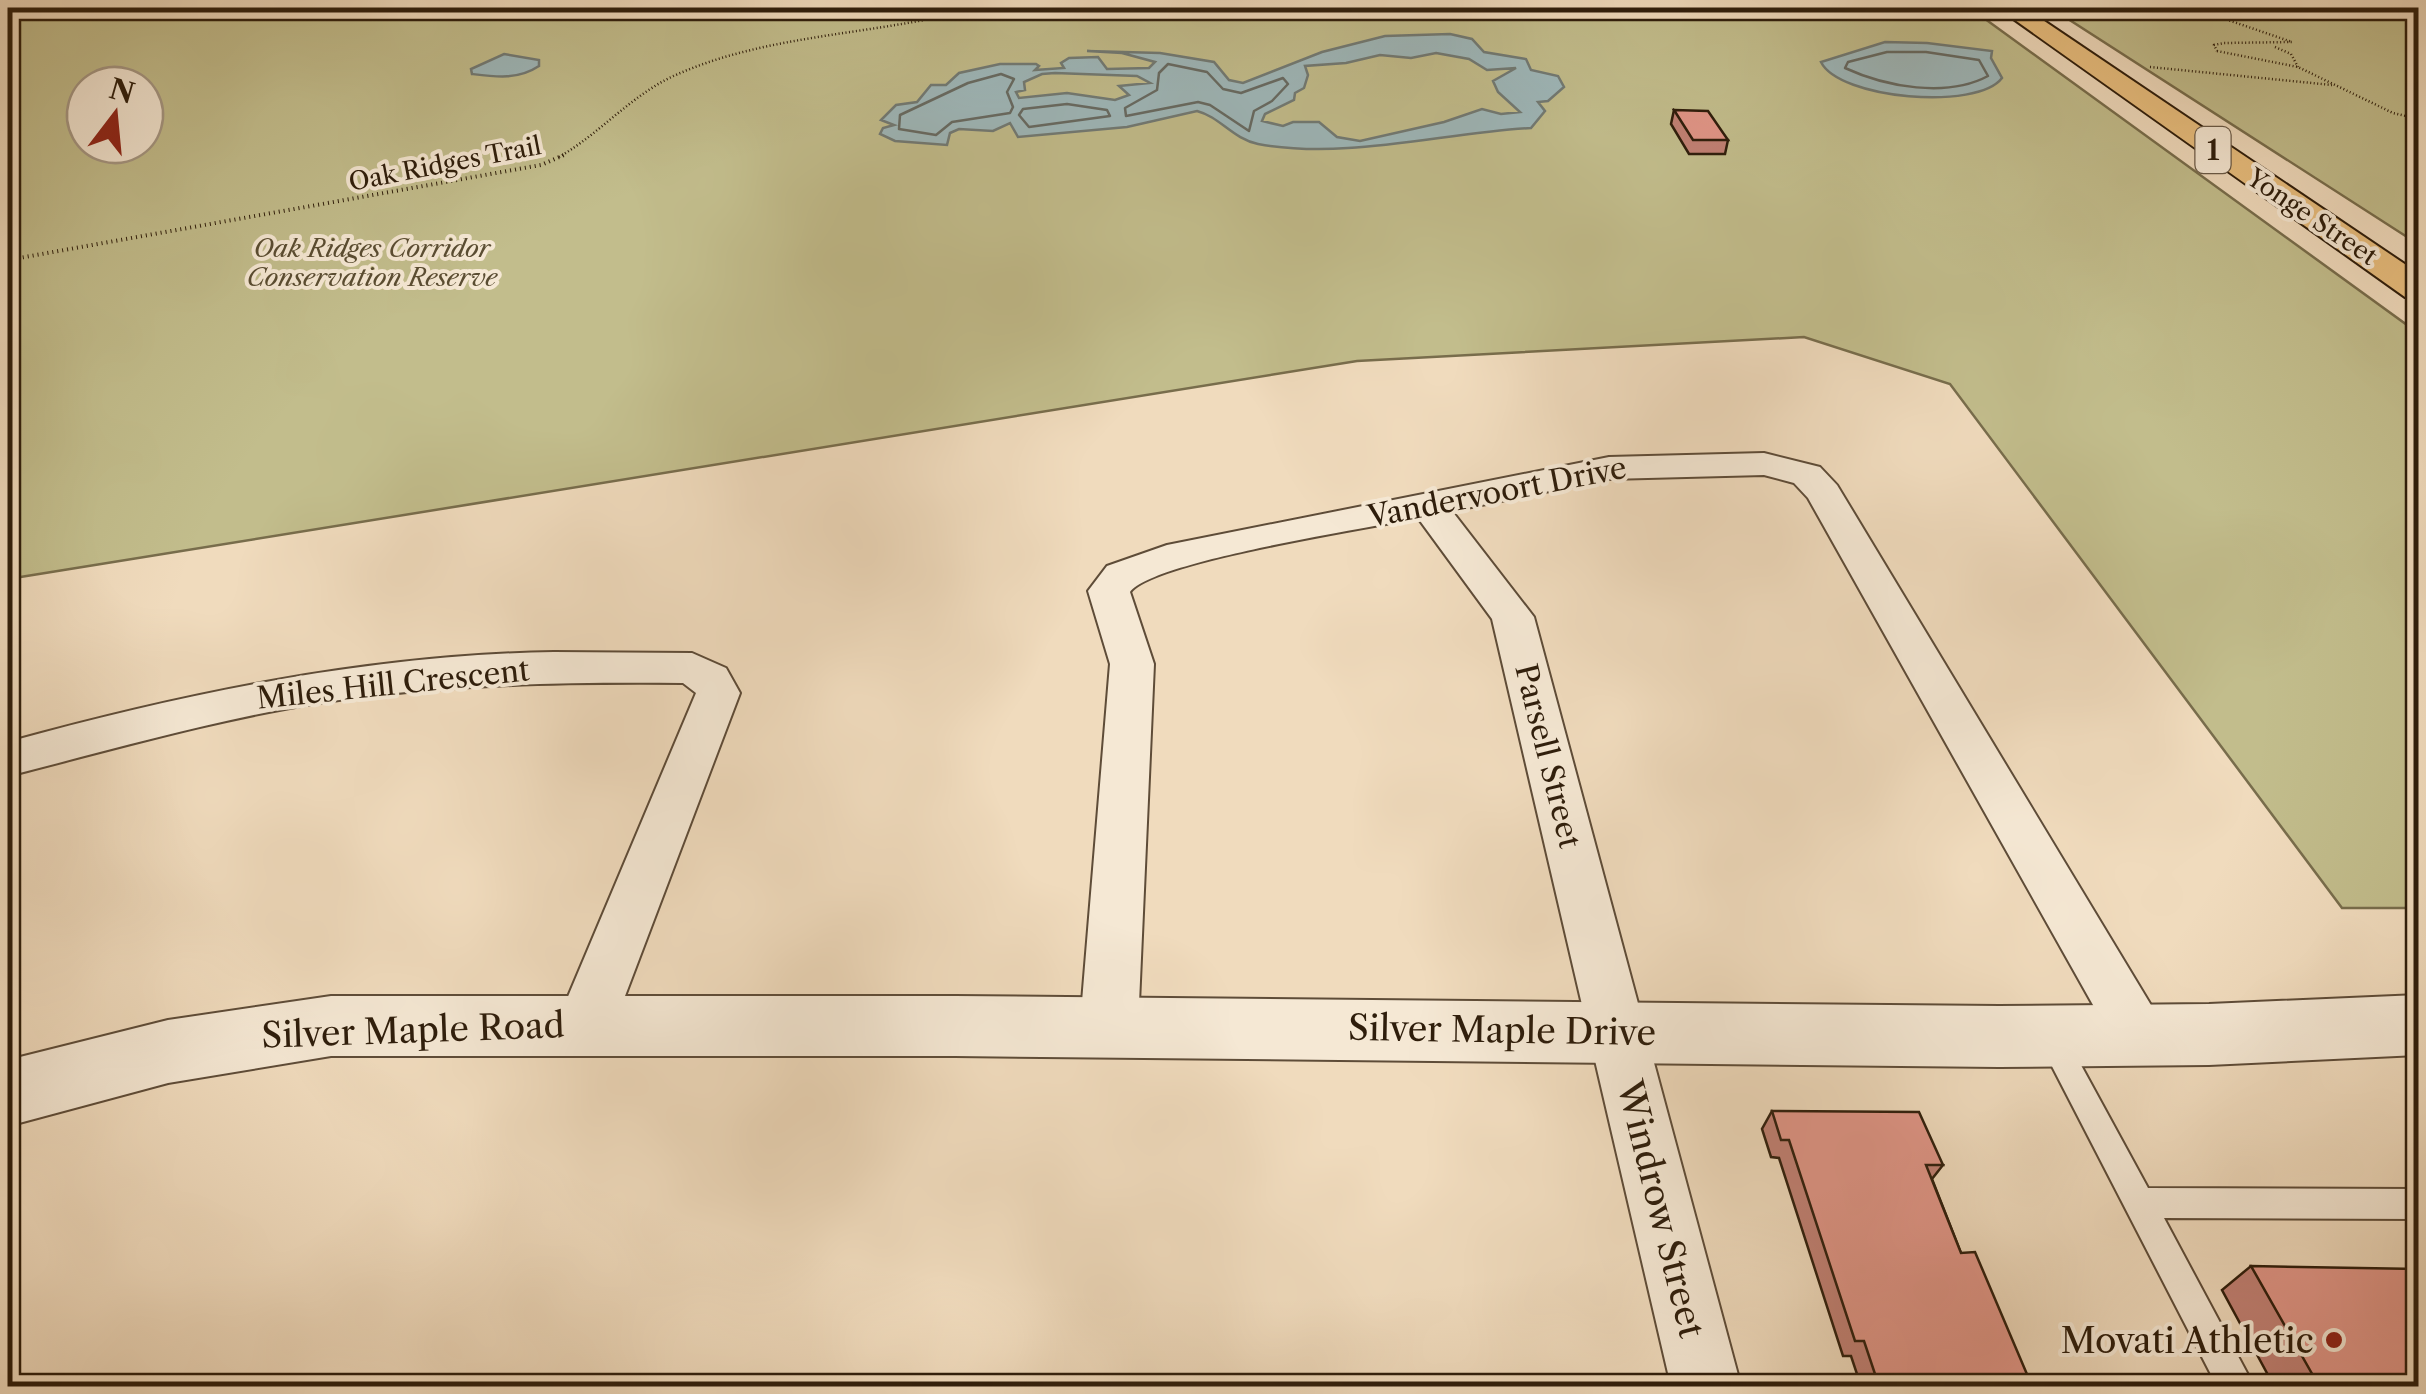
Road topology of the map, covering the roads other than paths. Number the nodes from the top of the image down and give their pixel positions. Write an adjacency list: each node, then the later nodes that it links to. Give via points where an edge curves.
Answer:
1 (2010, 8): 2 (main road, Yonge Street / 1)
2 (2418, 288)
3 (1428, 504): 7 (street, Vandervoort Drive, via 1167,557 1121,575 1109,592 1132,664); 8 (street, Parsell Street, via 1514,617); 9 (street, Vandervoort Drive, via 1635,466 1764,464 1808,476 1824,493)
4 (8, 759): 5 (street, Miles Hill Crescent, via 138,722 358,682 513,668 692,668 718,693)
5 (585, 1024): 7 (street, Silver Maple Drive); 11 (street, Silver Maple Road, via 331,1026 233,1036)
6 (2418, 1025): 9 (street, Silver Maple Drive)
7 (1109, 1026): 8 (street, Silver Maple Drive)
8 (1616, 1032): 10 (street, Silver Maple Drive); 14 (street, Windrow Street)
9 (2140, 1035): 10 (street, Silver Maple Drive)
10 (2050, 1036): 12 (lane)
11 (8, 1093)
12 (2142, 1203): 13 (lane); 15 (lane)
13 (2418, 1204)
14 (1706, 1386)
15 (2236, 1386)

